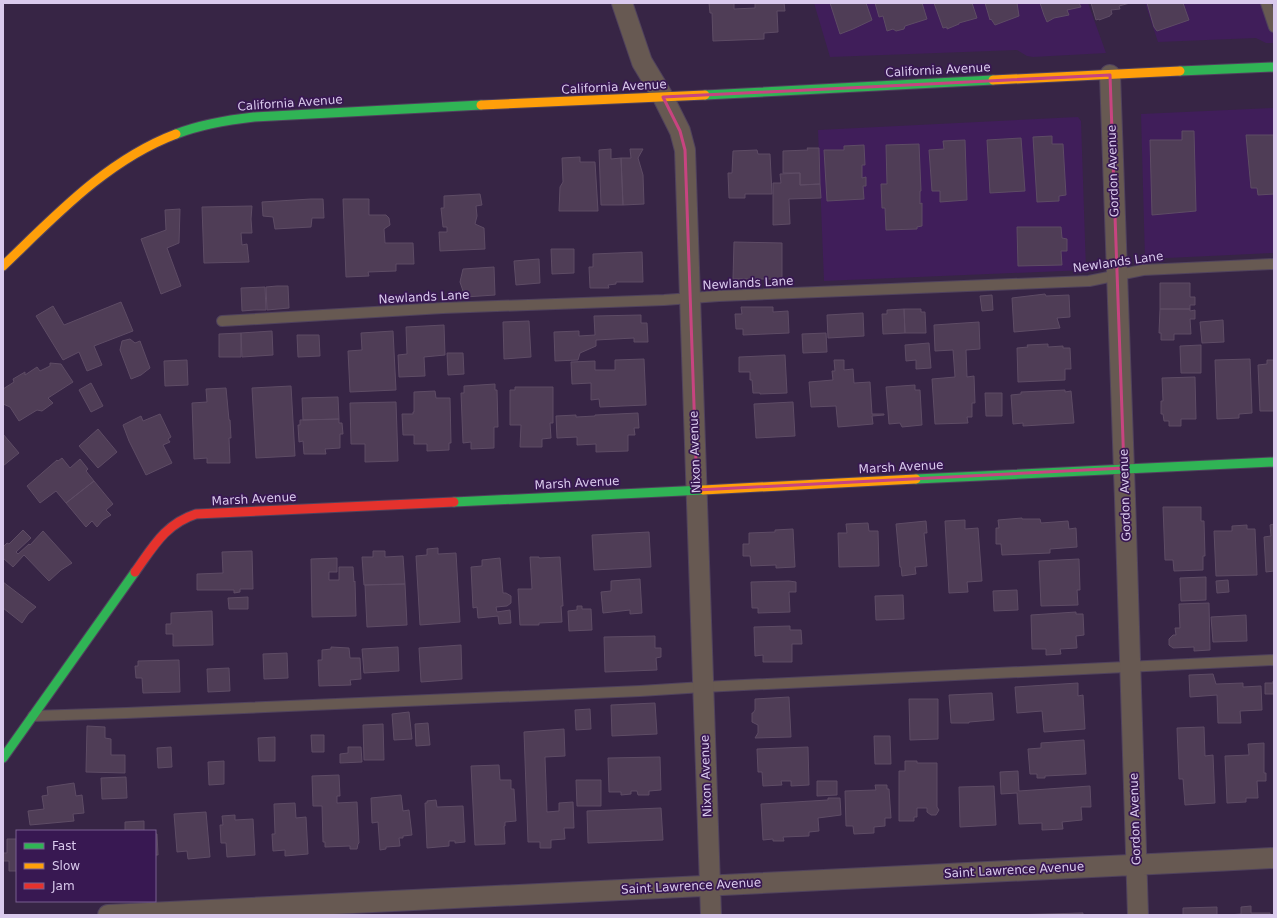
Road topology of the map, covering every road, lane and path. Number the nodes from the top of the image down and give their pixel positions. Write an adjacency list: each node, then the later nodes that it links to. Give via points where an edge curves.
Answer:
1 (622, 3): 6 (street, Nixon Avenue, via 642,62)
2 (1266, 3): 3 (lane)
3 (1274, 27)
4 (1274, 67): 5 (street, California Avenue)
5 (1110, 75): 6 (street, California Avenue); 9 (street, Gordon Avenue)
6 (663, 97): 8 (street, California Avenue, via 291,114 245,117 194,127 156,143 104,174); 10 (street, Nixon Avenue, via 680,131 685,150)
7 (1274, 264): 9 (lane, Newlands Lane, via 1143,270)
8 (3, 266)
9 (1117, 275): 10 (lane, Newlands Lane, via 1089,281); 13 (street, Gordon Avenue)
10 (690, 299): 11 (lane, Newlands Lane, via 443,308); 14 (street, Nixon Avenue)
11 (222, 321)
12 (1274, 462): 13 (street, Marsh Avenue)
13 (1124, 468): 14 (street, Marsh Avenue); 16 (street, Gordon Avenue)
14 (697, 490): 17 (street, Nixon Avenue); 18 (street, Marsh Avenue, via 208,512 182,518 170,526 157,542)
15 (1274, 660): 16 (lane)
16 (1130, 666): 17 (lane); 21 (street, Gordon Avenue)
17 (704, 687): 18 (lane); 22 (street, Nixon Avenue)
18 (33, 716): 19 (street, Marsh Avenue)
19 (3, 758)
20 (1274, 858): 21 (street, Saint Lawrence Avenue)
21 (1136, 864): 22 (street, Saint Lawrence Avenue); 25 (street, Gordon Avenue)
22 (710, 885): 23 (street, Saint Lawrence Avenue); 24 (street, Nixon Avenue)
23 (108, 915)
24 (711, 915)
25 (1138, 915)

